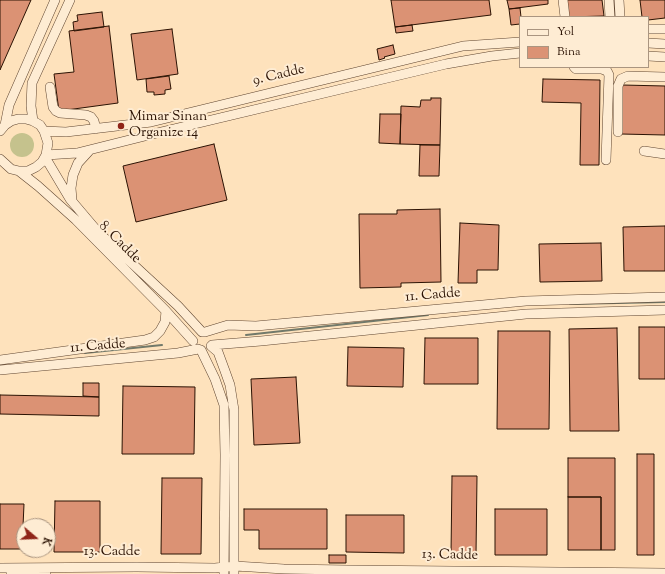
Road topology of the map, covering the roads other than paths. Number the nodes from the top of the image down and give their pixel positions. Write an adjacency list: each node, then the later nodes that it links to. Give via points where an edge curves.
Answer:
1 (55, 0): 21 (lane, via 9,105)
2 (70, 0): 20 (lane, via 32,83)
3 (563, 0): 6 (lane)
4 (609, 0): 7 (lane)
5 (619, 0): 8 (lane)
6 (565, 16)
7 (610, 16)
8 (620, 16)
9 (649, 29): 10 (lane)
10 (665, 29)
11 (519, 42): 22 (lane, 9. Cadde, via 463,46 151,122)
12 (649, 43): 13 (lane)
13 (665, 44)
14 (519, 53): 25 (lane, 9. Cadde, via 446,64)
15 (649, 56): 16 (lane)
16 (665, 57)
17 (575, 68): 30 (lane, via 602,69 609,75)
18 (665, 77): 24 (lane, via 628,76 621,79 618,86)
19 (50, 87): 22 (lane, via 56,111 91,117)
20 (33, 121): 21 (lane, via 18,119); 23 (lane)
21 (2, 128)
22 (96, 129): 23 (lane, 9. Cadde)
23 (44, 131): 28 (lane, via 48,143)
24 (618, 132)
25 (91, 150): 28 (lane, 9. Cadde); 33 (lane, via 78,163 73,175)
26 (644, 151): 27 (lane)
27 (665, 154)
28 (46, 156): 32 (lane, via 36,168); 33 (lane, 8. Cadde)
29 (0, 159): 31 (lane)
30 (606, 160)
31 (4, 168): 32 (lane)
32 (19, 171): 36 (lane, 8. Cadde, via 76,220)
33 (72, 202): 37 (lane, 8. Cadde, via 98,232)
34 (665, 297): 37 (lane, 11. Cadde, via 526,301 256,326 228,325)
35 (665, 310): 38 (lane, 11. Cadde, via 526,314)
36 (166, 311): 39 (lane, 8. Cadde); 40 (lane, 11. Cadde, via 165,322 160,331 154,337 145,340)
37 (203, 332): 38 (lane, via 211,335); 39 (lane, via 196,335)
38 (211, 345): 39 (lane, via 207,350); 44 (lane, via 218,352 225,371 234,410)
39 (197, 347): 41 (lane, 11. Cadde, via 178,353); 43 (lane, 8. Cadde, via 215,379 224,405)
40 (0, 360)
41 (0, 370)
42 (0, 568): 43 (lane, 13. Cadde, via 137,567)
43 (224, 570): 44 (lane, 13. Cadde)
44 (234, 570): 46 (lane, 13. Cadde)
45 (0, 573): 47 (lane)
46 (665, 573)
47 (46, 574)

